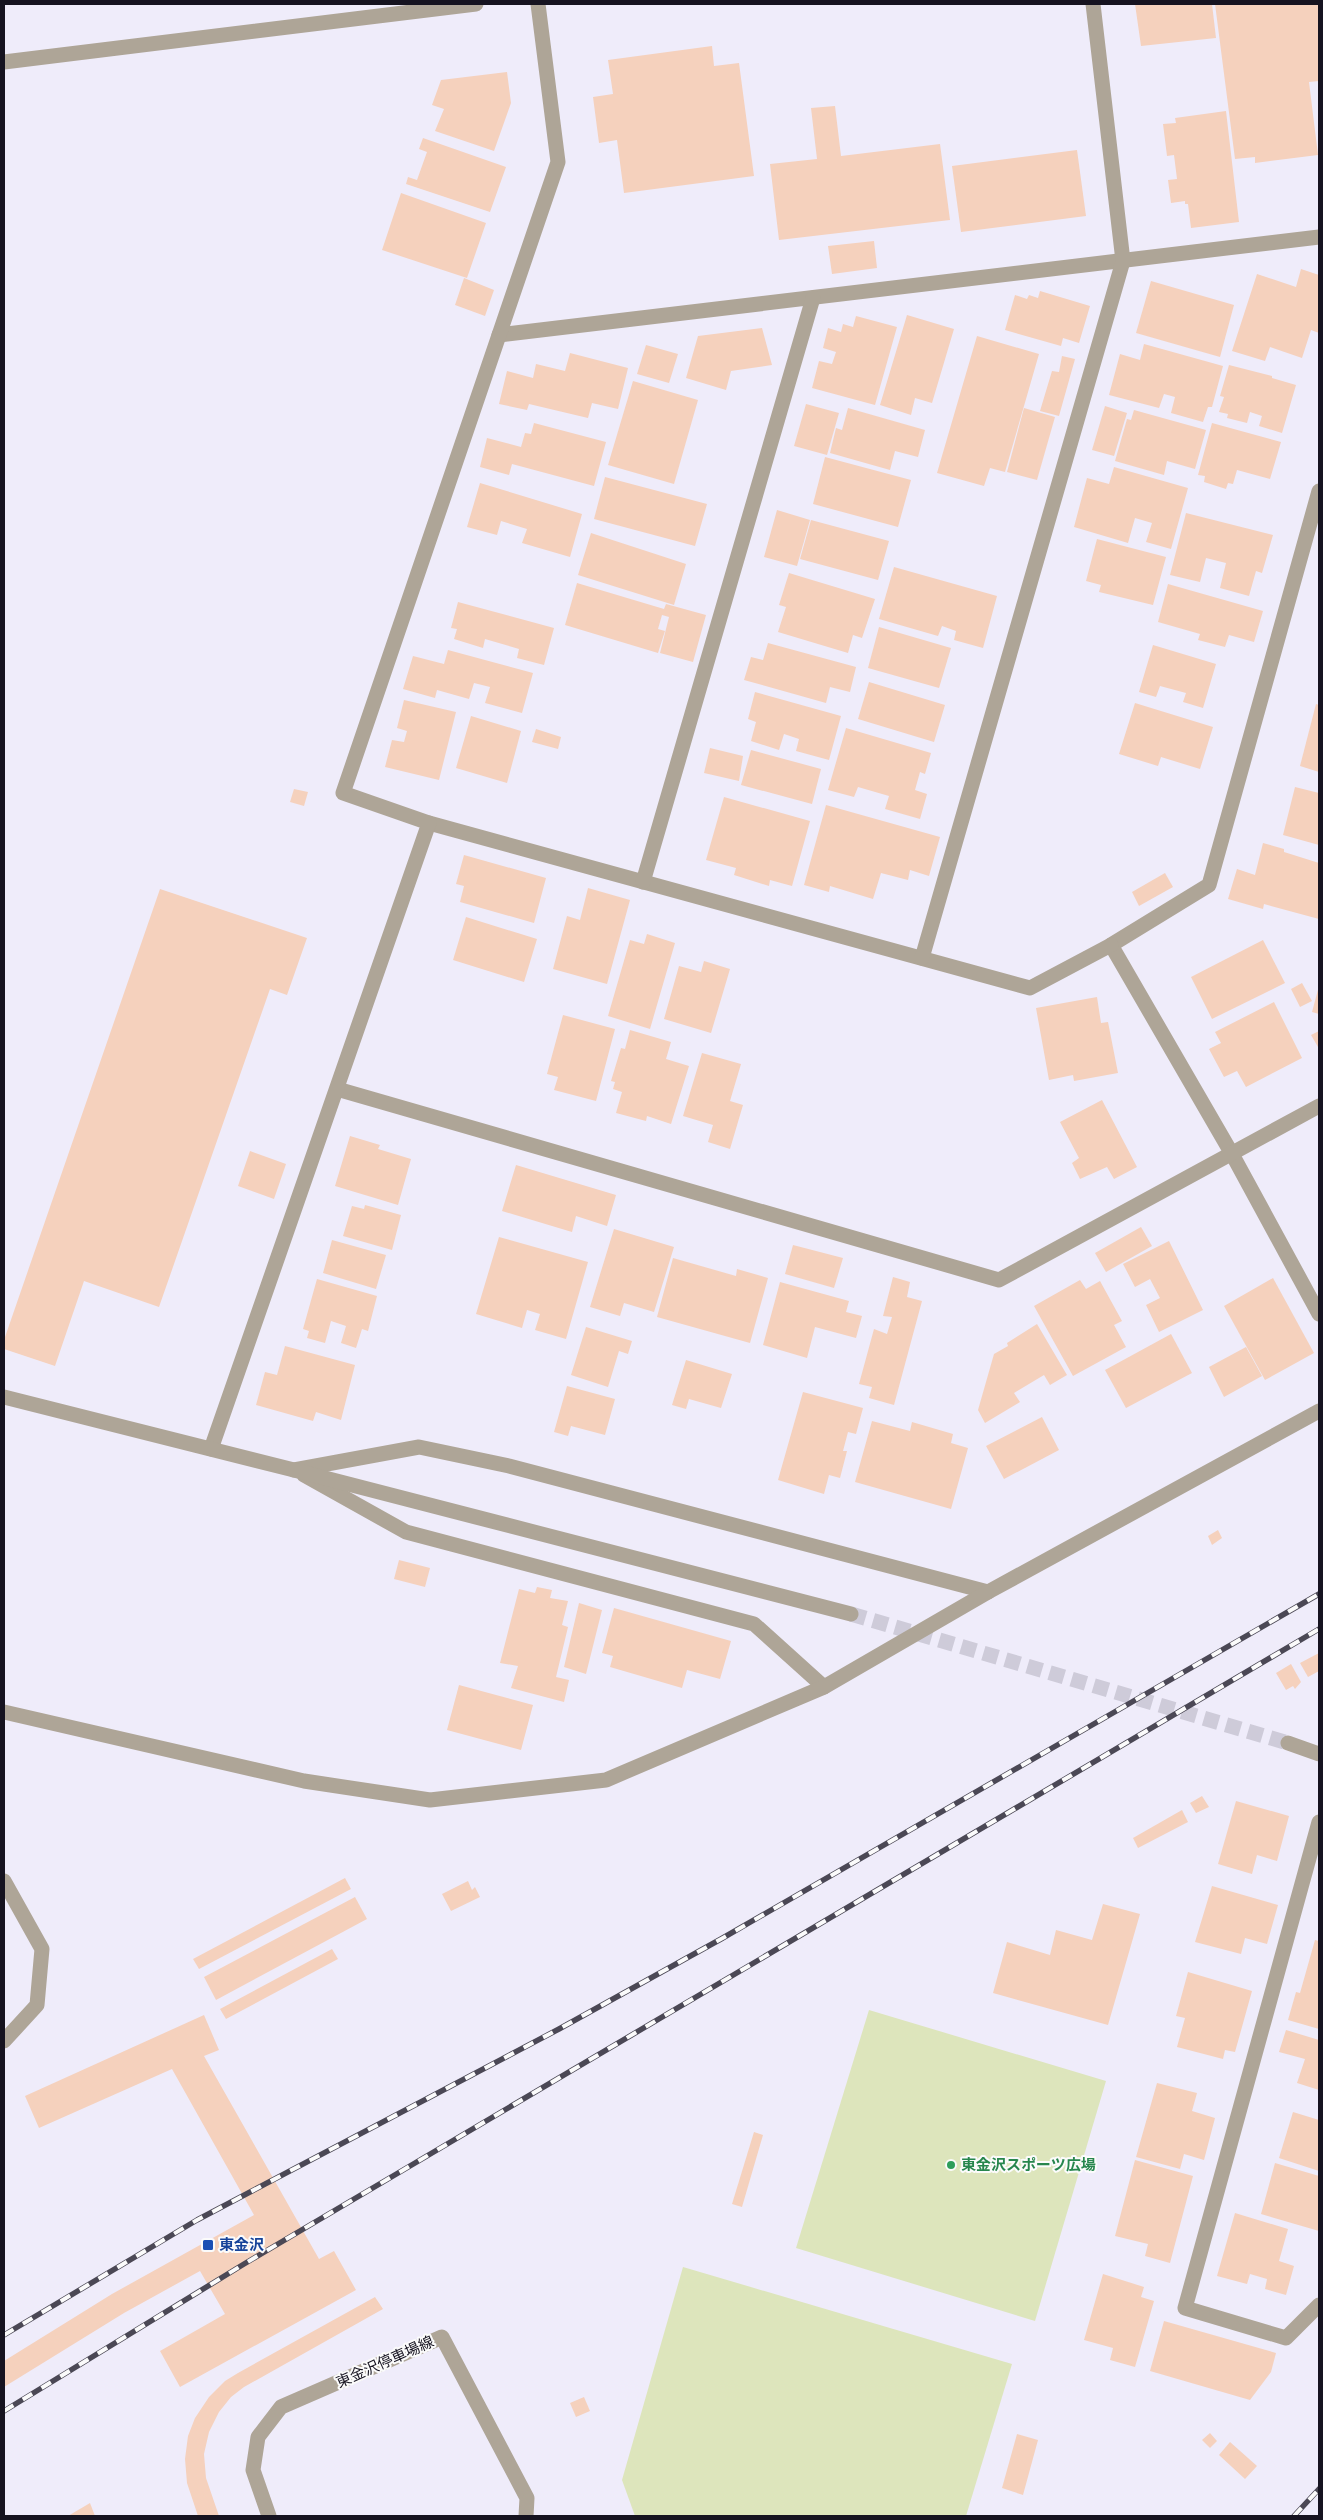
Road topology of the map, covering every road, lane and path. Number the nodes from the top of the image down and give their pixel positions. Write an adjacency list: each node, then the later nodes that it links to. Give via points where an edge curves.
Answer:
1 (476, 4): 4 (street)
2 (538, 4): 8 (street, via 558,162)
3 (1093, 4): 6 (street)
4 (4, 62)
5 (1319, 237): 6 (street)
6 (1123, 261): 7 (street); 13 (street)
7 (813, 298): 8 (street); 11 (street)
8 (499, 335): 10 (street, via 343,793)
9 (1319, 491): 12 (street, via 1209,885)
10 (429, 823): 11 (street); 14 (street)
11 (643, 882): 13 (street)
12 (1110, 945): 13 (street, via 1030,988); 16 (street)
13 (922, 958)
14 (336, 1089): 16 (street, via 999,1280); 20 (street)
15 (1319, 1106): 16 (street)
16 (1232, 1154): 17 (street)
17 (1319, 1314)
18 (4, 1398): 20 (street)
19 (1319, 1411): 22 (street)
20 (211, 1449): 21 (street)
21 (294, 1470): 22 (street, via 419,1447 509,1466); 23 (street); 24 (street, via 406,1532 754,1624)
22 (988, 1592): 24 (street)
23 (851, 1614)
24 (824, 1687): 25 (street, via 606,1780 430,1800 304,1781)
25 (7, 1716)
26 (1288, 1744): 27 (street)
27 (1319, 1754)
28 (1319, 1822): 31 (street, via 1185,2308 1286,2338)
29 (4, 1881): 30 (street, via 42,1949 38,2005)
30 (4, 2041)
31 (1319, 2305)
32 (269, 2516): 33 (street, 東金沢停車場線, via 253,2470 258,2437 281,2407 442,2337 527,2498)
33 (526, 2516)

